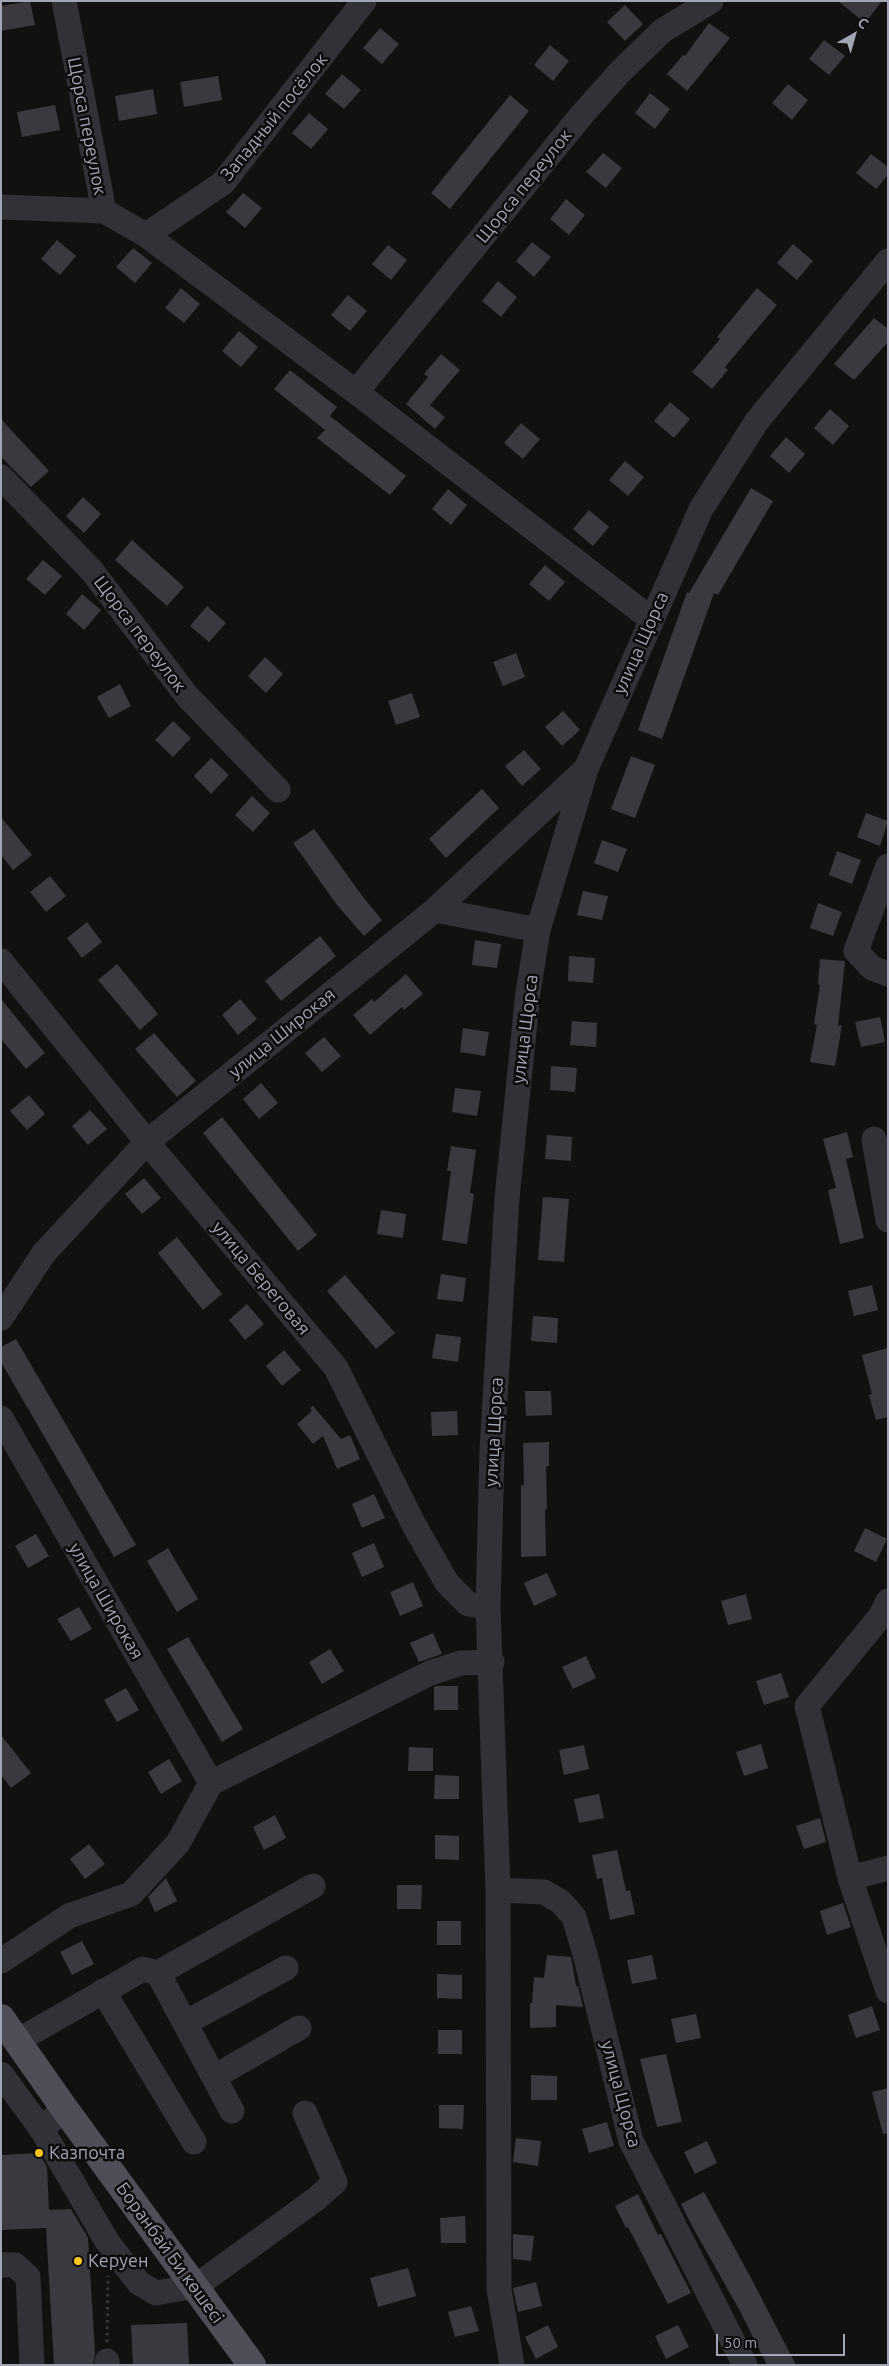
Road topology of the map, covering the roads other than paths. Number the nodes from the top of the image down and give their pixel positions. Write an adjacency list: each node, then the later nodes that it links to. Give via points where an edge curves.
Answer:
1 (64, 1): 5 (street, Щорса переулок)
2 (364, 1): 6 (street, Западный посёлок, via 223,183)
3 (712, 1): 8 (street, Щорса переулок, via 662,31 619,73)
4 (1, 207): 5 (street)
5 (104, 211): 6 (street, Щорса переулок)
6 (146, 235): 8 (street, Щорса переулок)
7 (888, 261): 10 (street, улица Щорса, via 757,421 701,509)
8 (356, 392): 10 (street, Щорса переулок)
9 (1, 477): 12 (street, Щорса переулок, via 92,571 187,696)
10 (651, 619): 11 (street, улица Щорса)
11 (586, 769): 14 (street, улица Широкая); 15 (street, улица Щорса)
12 (278, 790)
13 (888, 866): 17 (street, via 856,952 872,968)
14 (435, 910): 15 (street); 19 (street, улица Широкая)
15 (538, 930): 24 (street, улица Щорса, via 528,992 507,1198 492,1450)
16 (1, 961): 19 (street, улица Береговая)
17 (888, 974)
18 (874, 1139): 20 (street)
19 (147, 1142): 21 (street, улица Широкая, via 44,1253); 24 (street, улица Береговая, via 336,1368 447,1584 468,1604)
20 (887, 1215)
21 (1, 1318)
22 (1, 1418): 26 (street, улица Широкая)
23 (888, 1601): 28 (street, via 880,1616 807,1706)
24 (488, 1607): 25 (street, улица Щорса)
25 (492, 1662): 26 (street, via 461,1664 430,1673); 30 (street, улица Щорса)
26 (211, 1784): 31 (street, via 178,1843 131,1894 69,1916)
27 (888, 1868): 28 (street)
28 (850, 1878): 34 (street)
29 (313, 1886): 33 (street)
30 (498, 1890): 49 (street, улица Щорса, via 544,1892 560,1902 574,1917 630,2141); 52 (street, улица Щорса, via 499,2289)
31 (1, 1961)
32 (286, 1968): 37 (street)
33 (158, 1974): 35 (street, via 143,1969); 37 (street)
34 (888, 1991)
35 (103, 1992): 39 (street); 46 (street)
36 (1, 2018): 39 (main road, Боранбай Би көшесі)
37 (185, 2023): 41 (street)
38 (299, 2028): 41 (street)
39 (17, 2041): 42 (main road, Боранбай Би көшесі)
40 (1, 2074): 45 (street)
41 (214, 2077): 43 (street)
42 (64, 2108): 45 (street); 48 (main road, Боранбай Би көшесі)
43 (232, 2110)
44 (305, 2113): 48 (street, via 335,2182)
45 (42, 2130): 48 (street, via 108,2243 139,2283 156,2293)
46 (194, 2142)
47 (1, 2266): 50 (street, via 15,2265 28,2277)
48 (196, 2286): 51 (main road, Боранбай Би көшесі)
49 (735, 2362)
50 (32, 2365)
51 (252, 2365)
52 (512, 2365)

